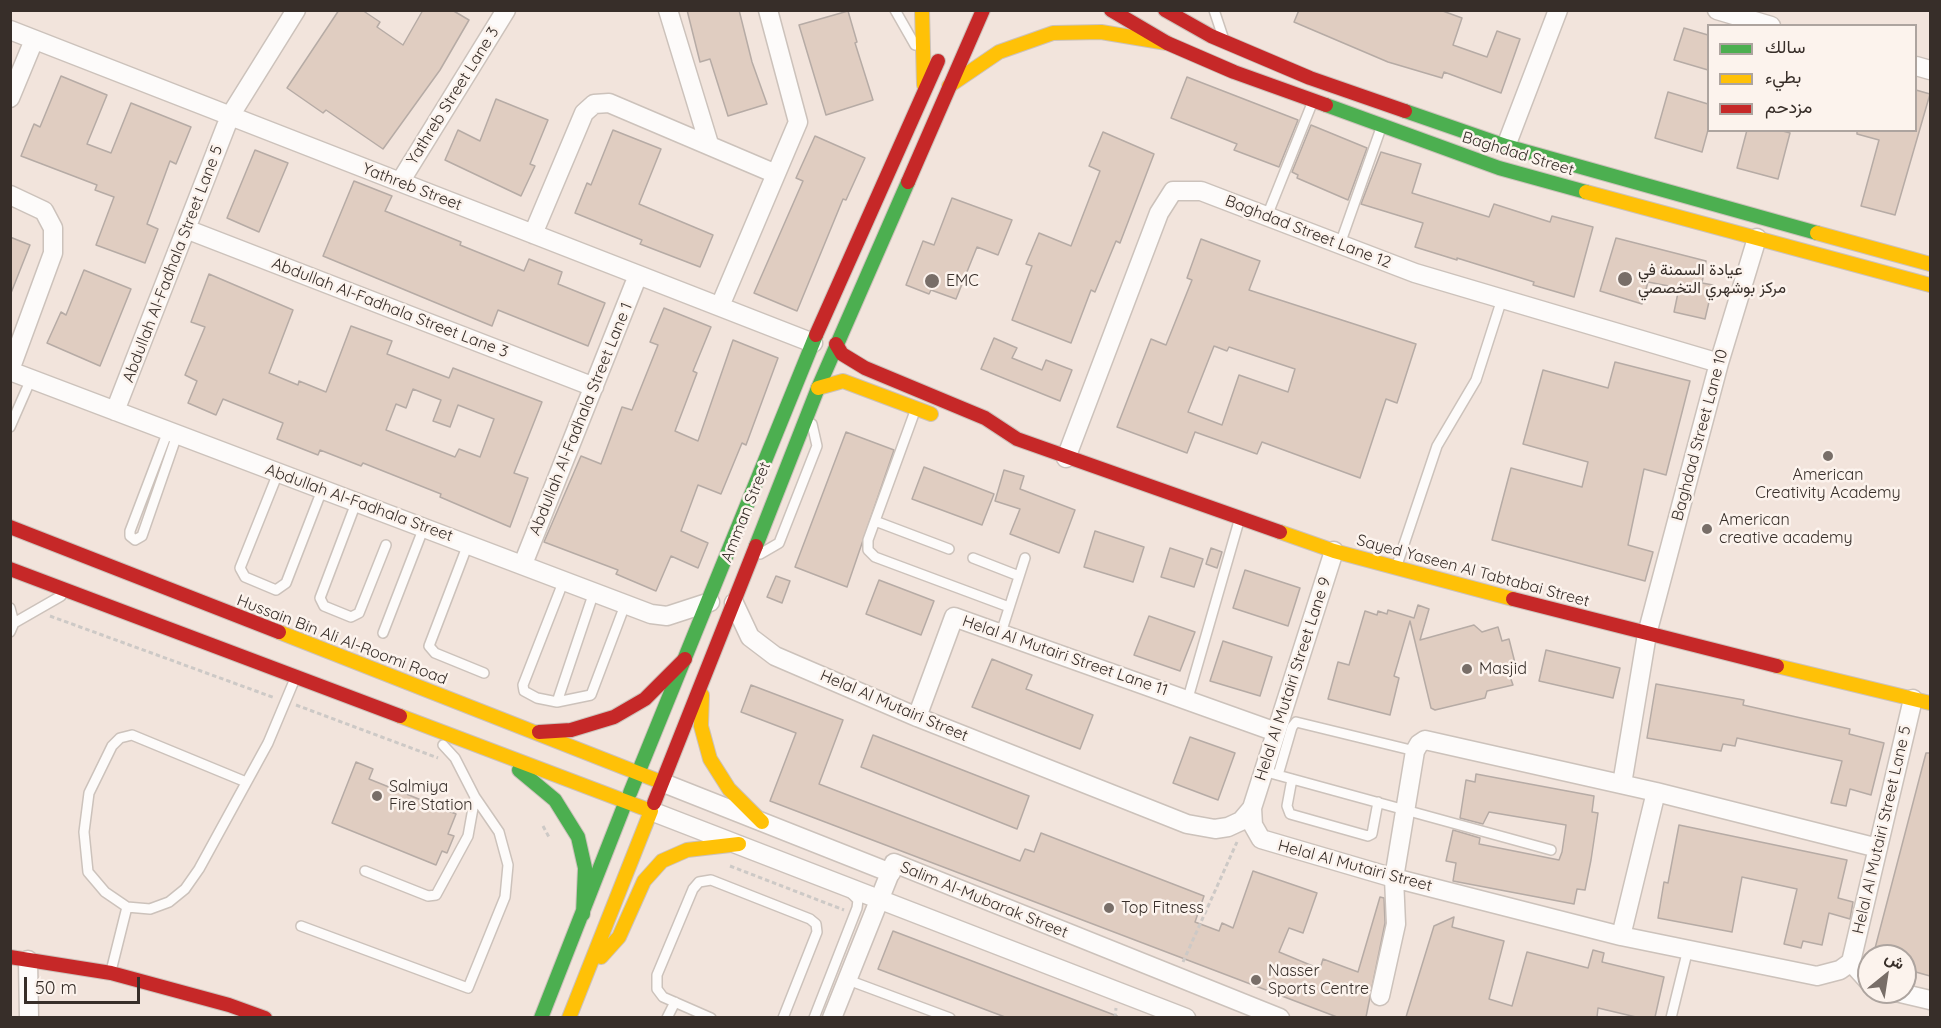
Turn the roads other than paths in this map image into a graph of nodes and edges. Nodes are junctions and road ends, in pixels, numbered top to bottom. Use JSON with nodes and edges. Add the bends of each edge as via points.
{"nodes":[{"id":1,"x":296,"y":10,"type":"edge"},
{"id":2,"x":506,"y":10,"type":"edge"},
{"id":3,"x":668,"y":10,"type":"edge"},
{"id":4,"x":768,"y":10,"type":"edge"},
{"id":5,"x":895,"y":10,"type":"edge"},
{"id":6,"x":922,"y":10,"type":"edge"},
{"id":7,"x":983,"y":10,"type":"edge"},
{"id":8,"x":1111,"y":10,"type":"edge"},
{"id":9,"x":1165,"y":10,"type":"edge"},
{"id":10,"x":1189,"y":10,"type":"edge"},
{"id":11,"x":1214,"y":10,"type":"edge"},
{"id":12,"x":1558,"y":10,"type":"edge"},
{"id":13,"x":1717,"y":10,"type":"edge"},
{"id":14,"x":1764,"y":24,"type":"edge"},
{"id":15,"x":10,"y":30,"type":"edge"},
{"id":16,"x":1218,"y":39,"type":"junction"},
{"id":17,"x":34,"y":40,"type":"junction"},
{"id":18,"x":1167,"y":43,"type":"junction"},
{"id":19,"x":943,"y":50,"type":"dead end"},
{"id":20,"x":924,"y":59,"type":"junction"},
{"id":21,"x":947,"y":88,"type":"junction"},
{"id":22,"x":924,"y":90,"type":"junction"},
{"id":23,"x":10,"y":98,"type":"edge"},
{"id":24,"x":1313,"y":101,"type":"junction"},
{"id":25,"x":230,"y":116,"type":"junction"},
{"id":26,"x":1382,"y":126,"type":"junction"},
{"id":27,"x":709,"y":144,"type":"junction"},
{"id":28,"x":1506,"y":146,"type":"junction"},
{"id":29,"x":776,"y":174,"type":"junction"},
{"id":30,"x":400,"y":182,"type":"junction"},
{"id":31,"x":10,"y":195,"type":"edge"},
{"id":32,"x":1267,"y":216,"type":"junction"},
{"id":33,"x":186,"y":229,"type":"junction"},
{"id":34,"x":533,"y":234,"type":"junction"},
{"id":35,"x":1757,"y":238,"type":"junction"},
{"id":36,"x":1340,"y":244,"type":"junction"},
{"id":37,"x":1930,"y":264,"type":"edge"},
{"id":38,"x":638,"y":275,"type":"junction"},
{"id":39,"x":1930,"y":285,"type":"edge"},
{"id":40,"x":1502,"y":298,"type":"junction"},
{"id":41,"x":720,"y":306,"type":"junction"},
{"id":42,"x":813,"y":343,"type":"junction"},
{"id":43,"x":836,"y":344,"type":"junction"},
{"id":44,"x":1719,"y":363,"type":"junction"},
{"id":45,"x":10,"y":370,"type":"edge"},
{"id":46,"x":31,"y":379,"type":"junction"},
{"id":47,"x":594,"y":387,"type":"junction"},
{"id":48,"x":818,"y":388,"type":"junction"},
{"id":49,"x":916,"y":409,"type":"junction"},
{"id":50,"x":809,"y":410,"type":"junction"},
{"id":51,"x":115,"y":411,"type":"junction"},
{"id":52,"x":949,"y":421,"type":"dead end"},
{"id":53,"x":10,"y":427,"type":"edge"},
{"id":54,"x":173,"y":433,"type":"junction"},
{"id":55,"x":981,"y":434,"type":"dead end"},
{"id":56,"x":1017,"y":438,"type":"junction"},
{"id":57,"x":1066,"y":458,"type":"junction"},
{"id":58,"x":278,"y":473,"type":"junction"},
{"id":59,"x":322,"y":490,"type":"junction"},
{"id":60,"x":356,"y":503,"type":"junction"},
{"id":61,"x":1240,"y":519,"type":"junction"},
{"id":62,"x":875,"y":521,"type":"junction"},
{"id":63,"x":423,"y":527,"type":"junction"},
{"id":64,"x":10,"y":528,"type":"edge"},
{"id":65,"x":468,"y":544,"type":"junction"},
{"id":66,"x":386,"y":545,"type":"dead end"},
{"id":67,"x":950,"y":549,"type":"dead end"},
{"id":68,"x":1334,"y":552,"type":"junction"},
{"id":69,"x":753,"y":558,"type":"junction"},
{"id":70,"x":973,"y":558,"type":"dead end"},
{"id":71,"x":1025,"y":558,"type":"dead end"},
{"id":72,"x":523,"y":564,"type":"junction"},
{"id":73,"x":10,"y":568,"type":"edge"},
{"id":74,"x":1396,"y":568,"type":"junction"},
{"id":75,"x":1019,"y":576,"type":"junction"},
{"id":76,"x":111,"y":580,"type":"dead end"},
{"id":77,"x":564,"y":580,"type":"junction"},
{"id":78,"x":152,"y":583,"type":"junction"},
{"id":79,"x":68,"y":591,"type":"junction"},
{"id":80,"x":594,"y":592,"type":"junction"},
{"id":81,"x":710,"y":602,"type":"junction"},
{"id":82,"x":734,"y":603,"type":"junction"},
{"id":83,"x":625,"y":605,"type":"junction"},
{"id":84,"x":1009,"y":607,"type":"junction"},
{"id":85,"x":10,"y":608,"type":"edge"},
{"id":86,"x":12,"y":628,"type":"edge"},
{"id":87,"x":383,"y":633,"type":"dead end"},
{"id":88,"x":1001,"y":633,"type":"junction"},
{"id":89,"x":1647,"y":634,"type":"junction"},
{"id":90,"x":685,"y":659,"type":"junction"},
{"id":91,"x":484,"y":673,"type":"dead end"},
{"id":92,"x":296,"y":676,"type":"junction"},
{"id":93,"x":704,"y":677,"type":"junction"},
{"id":94,"x":378,"y":688,"type":"junction"},
{"id":95,"x":1188,"y":698,"type":"junction"},
{"id":96,"x":1922,"y":701,"type":"edge"},
{"id":97,"x":557,"y":702,"type":"junction"},
{"id":98,"x":917,"y":717,"type":"junction"},
{"id":99,"x":425,"y":725,"type":"junction"},
{"id":100,"x":530,"y":731,"type":"junction"},
{"id":101,"x":1276,"y":732,"type":"junction"},
{"id":102,"x":1415,"y":751,"type":"junction"},
{"id":103,"x":497,"y":752,"type":"junction"},
{"id":104,"x":637,"y":773,"type":"junction"},
{"id":105,"x":1271,"y":773,"type":"junction"},
{"id":106,"x":1292,"y":779,"type":"junction"},
{"id":107,"x":246,"y":782,"type":"junction"},
{"id":108,"x":661,"y":782,"type":"junction"},
{"id":109,"x":1622,"y":784,"type":"junction"},
{"id":110,"x":1656,"y":792,"type":"junction"},
{"id":111,"x":475,"y":797,"type":"junction"},
{"id":112,"x":626,"y":801,"type":"junction"},
{"id":113,"x":1378,"y":802,"type":"junction"},
{"id":114,"x":1252,"y":807,"type":"junction"},
{"id":115,"x":1404,"y":810,"type":"junction"},
{"id":116,"x":651,"y":811,"type":"junction"},
{"id":117,"x":770,"y":825,"type":"junction"},
{"id":118,"x":739,"y":844,"type":"junction"},
{"id":119,"x":1878,"y":848,"type":"junction"},
{"id":120,"x":1551,"y":850,"type":"dead end"},
{"id":121,"x":772,"y":856,"type":"junction"},
{"id":122,"x":365,"y":871,"type":"dead end"},
{"id":123,"x":891,"y":873,"type":"junction"},
{"id":124,"x":1394,"y":878,"type":"junction"},
{"id":125,"x":839,"y":882,"type":"junction"},
{"id":126,"x":880,"y":897,"type":"junction"},
{"id":127,"x":127,"y":907,"type":"junction"},
{"id":128,"x":583,"y":914,"type":"junction"},
{"id":129,"x":301,"y":926,"type":"dead end"},
{"id":130,"x":1621,"y":936,"type":"junction"},
{"id":131,"x":1688,"y":949,"type":"junction"},
{"id":132,"x":19,"y":958,"type":"edge"},
{"id":133,"x":1851,"y":962,"type":"junction"},
{"id":134,"x":591,"y":963,"type":"junction"},
{"id":135,"x":1857,"y":969,"type":"edge"},
{"id":136,"x":111,"y":973,"type":"junction"},
{"id":137,"x":848,"y":980,"type":"junction"},
{"id":138,"x":1380,"y":996,"type":"dead end"},
{"id":139,"x":675,"y":1002,"type":"junction"},
{"id":140,"x":29,"y":1017,"type":"edge"},
{"id":141,"x":265,"y":1017,"type":"edge"},
{"id":142,"x":541,"y":1017,"type":"edge"},
{"id":143,"x":569,"y":1017,"type":"edge"},
{"id":144,"x":667,"y":1017,"type":"edge"},
{"id":145,"x":711,"y":1017,"type":"edge"},
{"id":146,"x":783,"y":1017,"type":"edge"},
{"id":147,"x":814,"y":1017,"type":"edge"},
{"id":148,"x":832,"y":1017,"type":"edge"},
{"id":149,"x":950,"y":1017,"type":"edge"},
{"id":150,"x":1186,"y":1017,"type":"edge"},
{"id":151,"x":1280,"y":1017,"type":"edge"},
{"id":152,"x":1671,"y":1017,"type":"edge"}],
"edges":[{"from":1,"to":25,"type":"street","name":"Abdullah Al-Fadhala Street Lane 5"},
{"from":2,"to":30,"type":"street","name":"Yathreb Street Lane 3"},
{"from":3,"to":27,"type":"street"},
{"from":4,"to":29,"type":"street","via":[[798,122]]},
{"from":5,"to":20,"type":"lane"},
{"from":6,"to":20,"type":"main road"},
{"from":7,"to":21,"type":"main road","name":"Amman Street"},
{"from":8,"to":18,"type":"main road","name":"Baghdad Street"},
{"from":9,"to":16,"type":"main road","name":"Baghdad Street"},
{"from":10,"to":16,"type":"street"},
{"from":11,"to":16,"type":"lane"},
{"from":12,"to":28,"type":"street"},
{"from":13,"to":14,"type":"street"},
{"from":15,"to":17,"type":"street","name":"Yathreb Street"},
{"from":16,"to":28,"type":"main road","name":"Baghdad Street","via":[[1310,78]]},
{"from":17,"to":23,"type":"street"},
{"from":17,"to":25,"type":"street","name":"Yathreb Street"},
{"from":18,"to":21,"type":"main road","via":[[1101,32],[1053,33],[999,52]]},
{"from":18,"to":24,"type":"main road","name":"Baghdad Street"},
{"from":19,"to":22,"type":"main road","name":"Amman Street"},
{"from":20,"to":22,"type":"main road"},
{"from":21,"to":43,"type":"main road","name":"Amman Street"},
{"from":22,"to":42,"type":"main road","name":"Amman Street"},
{"from":24,"to":26,"type":"main road","name":"Baghdad Street"},
{"from":24,"to":32,"type":"lane"},
{"from":25,"to":30,"type":"street","name":"Yathreb Street"},
{"from":25,"to":33,"type":"street","name":"Abdullah Al-Fadhala Street Lane 5"},
{"from":26,"to":35,"type":"main road","name":"Baghdad Street","via":[[1498,168]]},
{"from":26,"to":36,"type":"lane"},
{"from":27,"to":29,"type":"street"},
{"from":27,"to":34,"type":"street","via":[[609,103],[594,104],[584,113]]},
{"from":28,"to":37,"type":"main road","name":"Baghdad Street"},
{"from":29,"to":41,"type":"street"},
{"from":30,"to":34,"type":"street","name":"Yathreb Street"},
{"from":31,"to":45,"type":"street","via":[[44,211],[53,228],[53,253]]},
{"from":32,"to":36,"type":"street","name":"Baghdad Street Lane 12"},
{"from":32,"to":57,"type":"street","name":"Baghdad Street Lane 12","via":[[1202,191],[1173,191],[1159,213]]},
{"from":33,"to":47,"type":"street","name":"Abdullah Al-Fadhala Street Lane 3"},
{"from":33,"to":51,"type":"street","name":"Abdullah Al-Fadhala Street Lane 5"},
{"from":34,"to":38,"type":"street","name":"Yathreb Street"},
{"from":35,"to":39,"type":"main road","name":"Baghdad Street"},
{"from":35,"to":44,"type":"street","name":"Baghdad Street Lane 10"},
{"from":36,"to":40,"type":"street","name":"Baghdad Street Lane 12","via":[[1415,273]]},
{"from":38,"to":41,"type":"street","name":"Yathreb Street"},
{"from":38,"to":47,"type":"street","name":"Abdullah Al-Fadhala Street Lane 1"},
{"from":40,"to":44,"type":"street","name":"Baghdad Street Lane 12"},
{"from":40,"to":74,"type":"lane","via":[[1476,380],[1437,446]]},
{"from":41,"to":42,"type":"street","name":"Yathreb Street"},
{"from":42,"to":81,"type":"main road","name":"Amman Street"},
{"from":43,"to":48,"type":"main road","name":"Amman Street"},
{"from":43,"to":56,"type":"main road","name":"Sayed Yaseen Al Tabtabai Street","via":[[842,354],[859,365],[985,418]]},
{"from":44,"to":89,"type":"street","name":"Baghdad Street Lane 10"},
{"from":45,"to":46,"type":"street","name":"Abdullah Al-Fadhala Street"},
{"from":46,"to":51,"type":"street","name":"Abdullah Al-Fadhala Street"},
{"from":46,"to":53,"type":"lane"},
{"from":47,"to":72,"type":"street","name":"Abdullah Al-Fadhala Street Lane 1"},
{"from":48,"to":49,"type":"main road","via":[[843,381]]},
{"from":48,"to":50,"type":"main road","name":"Amman Street"},
{"from":49,"to":52,"type":"main road"},
{"from":49,"to":62,"type":"lane"},
{"from":50,"to":69,"type":"main road","name":"Amman Street"},
{"from":50,"to":69,"type":"lane","via":[[818,446],[779,543]]},
{"from":51,"to":54,"type":"street","name":"Abdullah Al-Fadhala Street"},
{"from":54,"to":54,"type":"lane","via":[[129,531],[135,540],[142,536]]},
{"from":54,"to":58,"type":"street","name":"Abdullah Al-Fadhala Street"},
{"from":55,"to":56,"type":"main road","name":"Sayed Yaseen Al Tabtabai Street"},
{"from":56,"to":57,"type":"main road","name":"Sayed Yaseen Al Tabtabai Street"},
{"from":57,"to":61,"type":"main road","name":"Sayed Yaseen Al Tabtabai Street"},
{"from":58,"to":59,"type":"street","name":"Abdullah Al-Fadhala Street"},
{"from":58,"to":59,"type":"lane","via":[[240,568],[245,577],[276,590],[286,583]]},
{"from":59,"to":60,"type":"street","name":"Abdullah Al-Fadhala Street"},
{"from":60,"to":63,"type":"street","name":"Abdullah Al-Fadhala Street"},
{"from":60,"to":66,"type":"lane","via":[[320,598],[324,606],[351,617],[359,613]]},
{"from":61,"to":68,"type":"main road","name":"Sayed Yaseen Al Tabtabai Street"},
{"from":61,"to":95,"type":"lane"},
{"from":62,"to":67,"type":"lane"},
{"from":62,"to":84,"type":"lane","via":[[867,545],[871,554]]},
{"from":63,"to":65,"type":"street","name":"Abdullah Al-Fadhala Street"},
{"from":63,"to":87,"type":"lane"},
{"from":64,"to":78,"type":"main road","name":"Hussain Bin Ali Al-Roomi Road"},
{"from":65,"to":72,"type":"street","name":"Abdullah Al-Fadhala Street"},
{"from":65,"to":91,"type":"lane","via":[[429,646],[435,653]]},
{"from":68,"to":74,"type":"main road","name":"Sayed Yaseen Al Tabtabai Street"},
{"from":68,"to":101,"type":"street","name":"Helal Al Mutairi Street Lane 9"},
{"from":69,"to":82,"type":"main road","name":"Amman Street"},
{"from":70,"to":75,"type":"lane"},
{"from":71,"to":75,"type":"lane"},
{"from":72,"to":77,"type":"street","name":"Abdullah Al-Fadhala Street"},
{"from":73,"to":79,"type":"main road","name":"Hussain Bin Ali Al-Roomi Road"},
{"from":74,"to":89,"type":"main road","name":"Sayed Yaseen Al Tabtabai Street"},
{"from":75,"to":84,"type":"lane"},
{"from":76,"to":78,"type":"main road"},
{"from":77,"to":80,"type":"street","name":"Abdullah Al-Fadhala Street"},
{"from":77,"to":97,"type":"lane","via":[[523,685],[524,691],[537,699]]},
{"from":78,"to":94,"type":"main road","name":"Hussain Bin Ali Al-Roomi Road"},
{"from":79,"to":86,"type":"lane"},
{"from":79,"to":92,"type":"main road","name":"Hussain Bin Ali Al-Roomi Road"},
{"from":80,"to":83,"type":"street","name":"Abdullah Al-Fadhala Street"},
{"from":80,"to":97,"type":"lane"},
{"from":81,"to":83,"type":"street","name":"Abdullah Al-Fadhala Street","via":[[667,615]]},
{"from":81,"to":90,"type":"main road","name":"Amman Street"},
{"from":82,"to":93,"type":"main road","name":"Amman Street"},
{"from":82,"to":98,"type":"street","name":"Helal Al Mutairi Street","via":[[743,627],[758,646]]},
{"from":83,"to":97,"type":"lane","via":[[591,695]]},
{"from":84,"to":88,"type":"lane"},
{"from":85,"to":86,"type":"lane"},
{"from":88,"to":95,"type":"street","name":"Helal Al Mutairi Street Lane 11"},
{"from":88,"to":98,"type":"street","name":"Helal Al Mutairi Street Lane 11","via":[[952,618]]},
{"from":89,"to":96,"type":"main road","name":"Sayed Yaseen Al Tabtabai Street"},
{"from":89,"to":109,"type":"street","name":"Baghdad Street Lane 10"},
{"from":90,"to":100,"type":"main road","via":[[645,699],[614,717],[571,730]]},
{"from":90,"to":104,"type":"main road","name":"Amman Street"},
{"from":92,"to":94,"type":"main road","name":"Hussain Bin Ali Al-Roomi Road"},
{"from":92,"to":107,"type":"lane"},
{"from":93,"to":108,"type":"main road","name":"Amman Street"},
{"from":93,"to":117,"type":"main road","via":[[701,726],[710,759],[729,789]]},
{"from":94,"to":99,"type":"main road","name":"Hussain Bin Ali Al-Roomi Road"},
{"from":94,"to":100,"type":"main road","name":"Hussain Bin Ali Al-Roomi Road"},
{"from":95,"to":101,"type":"street","name":"Helal Al Mutairi Street Lane 11"},
{"from":96,"to":119,"type":"street","name":"Helal Al Mutairi Street Lane 5"},
{"from":98,"to":114,"type":"street","name":"Helal Al Mutairi Street","via":[[1187,824],[1228,827],[1241,821]]},
{"from":99,"to":103,"type":"main road","name":"Hussain Bin Ali Al-Roomi Road"},
{"from":99,"to":111,"type":"lane","via":[[459,766]]},
{"from":100,"to":104,"type":"main road","name":"Hussain Bin Ali Al-Roomi Road"},
{"from":101,"to":105,"type":"street","name":"Helal Al Mutairi Street Lane 9"},
{"from":102,"to":105,"type":"lane","via":[[1296,722]]},
{"from":102,"to":109,"type":"street","via":[[1421,742],[1434,740]]},
{"from":102,"to":115,"type":"street"},
{"from":103,"to":112,"type":"main road","name":"Hussain Bin Ali Al-Roomi Road"},
{"from":103,"to":128,"type":"main road","via":[[550,795],[573,826],[585,868]]},
{"from":104,"to":108,"type":"main road","name":"Hussain Bin Ali Al-Roomi Road"},
{"from":104,"to":112,"type":"main road","name":"Amman Street"},
{"from":105,"to":106,"type":"lane"},
{"from":105,"to":114,"type":"street","name":"Helal Al Mutairi Street Lane 9"},
{"from":106,"to":113,"type":"lane"},
{"from":106,"to":113,"type":"lane","via":[[1288,811],[1294,816],[1371,835]]},
{"from":107,"to":127,"type":"lane","via":[[185,889],[169,902],[150,909]]},
{"from":107,"to":127,"type":"lane","via":[[132,735],[120,738],[112,746],[89,793],[84,832],[88,872],[105,892]]},
{"from":108,"to":116,"type":"main road","name":"Amman Street"},
{"from":108,"to":117,"type":"street","name":"Salim Al-Mubarak Street"},
{"from":109,"to":110,"type":"street"},
{"from":110,"to":119,"type":"street"},
{"from":110,"to":130,"type":"street"},
{"from":111,"to":122,"type":"lane","via":[[468,836],[436,895],[428,896]]},
{"from":111,"to":129,"type":"lane","via":[[499,832],[508,865],[505,897],[468,988]]},
{"from":112,"to":116,"type":"main road","name":"Hussain Bin Ali Al-Roomi Road"},
{"from":112,"to":128,"type":"main road","name":"Amman Street"},
{"from":113,"to":115,"type":"lane"},
{"from":114,"to":124,"type":"street","name":"Helal Al Mutairi Street","via":[[1256,834],[1267,842]]},
{"from":115,"to":120,"type":"lane"},
{"from":115,"to":124,"type":"street"},
{"from":116,"to":118,"type":"street"},
{"from":116,"to":134,"type":"main road","name":"Amman Street"},
{"from":117,"to":121,"type":"street","via":[[762,839]]},
{"from":117,"to":123,"type":"street","name":"Salim Al-Mubarak Street"},
{"from":118,"to":121,"type":"street"},
{"from":118,"to":134,"type":"main road","via":[[687,850],[662,861],[644,881],[614,945]]},
{"from":119,"to":133,"type":"street","name":"Helal Al Mutairi Street Lane 5"},
{"from":121,"to":125,"type":"street"},
{"from":123,"to":126,"type":"street"},
{"from":123,"to":151,"type":"street","name":"Salim Al-Mubarak Street","via":[[894,863]]},
{"from":124,"to":130,"type":"street","name":"Helal Al Mutairi Street"},
{"from":124,"to":138,"type":"street","via":[[1396,924]]},
{"from":125,"to":126,"type":"street"},
{"from":125,"to":147,"type":"lane","via":[[858,900],[857,908]]},
{"from":126,"to":137,"type":"street"},
{"from":126,"to":150,"type":"street"},
{"from":127,"to":136,"type":"lane"},
{"from":128,"to":142,"type":"main road","name":"Amman Street"},
{"from":130,"to":131,"type":"street","name":"Helal Al Mutairi Street"},
{"from":131,"to":133,"type":"street","name":"Helal Al Mutairi Street","via":[[1817,976],[1840,970]]},
{"from":131,"to":152,"type":"lane"},
{"from":132,"to":136,"type":"main road"},
{"from":132,"to":140,"type":"street"},
{"from":133,"to":135,"type":"street"},
{"from":134,"to":143,"type":"main road","name":"Amman Street"},
{"from":136,"to":141,"type":"main road"},
{"from":137,"to":148,"type":"street"},
{"from":137,"to":149,"type":"lane"},
{"from":139,"to":144,"type":"lane"},
{"from":139,"to":145,"type":"lane"},
{"from":139,"to":146,"type":"lane","via":[[657,989],[657,975],[693,889],[699,882],[711,880],[816,924],[817,932]]}]}
